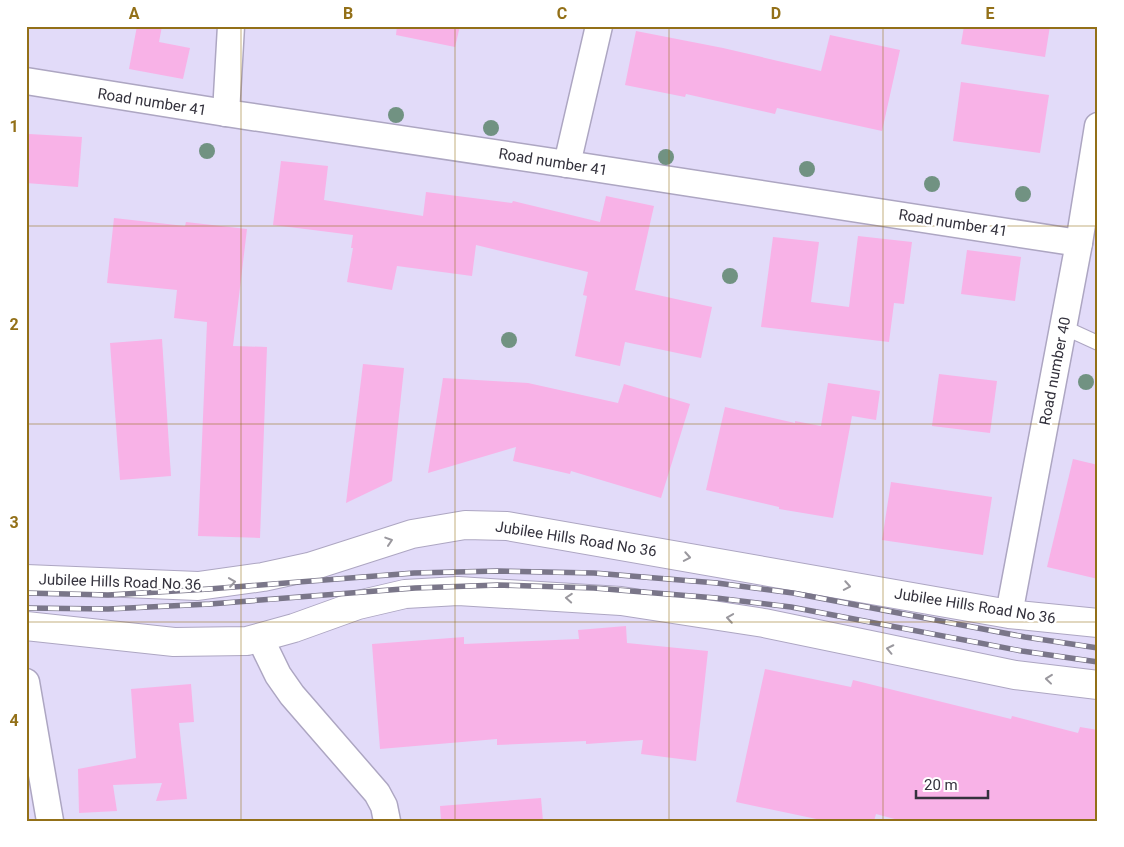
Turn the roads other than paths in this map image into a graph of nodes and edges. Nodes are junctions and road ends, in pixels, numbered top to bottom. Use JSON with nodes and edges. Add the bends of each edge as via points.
{"nodes":[{"id":1,"x":231,"y":26,"type":"edge"},
{"id":2,"x":599,"y":26,"type":"edge"},
{"id":3,"x":26,"y":81,"type":"edge"},
{"id":4,"x":226,"y":113,"type":"junction"},
{"id":5,"x":1098,"y":126,"type":"edge"},
{"id":6,"x":568,"y":164,"type":"junction"},
{"id":7,"x":1095,"y":166,"type":"edge"},
{"id":8,"x":1079,"y":243,"type":"junction"},
{"id":9,"x":1064,"y":327,"type":"junction"},
{"id":10,"x":1098,"y":343,"type":"edge"},
{"id":11,"x":26,"y":579,"type":"edge"},
{"id":12,"x":1009,"y":614,"type":"junction"},
{"id":13,"x":1098,"y":623,"type":"edge"},
{"id":14,"x":26,"y":626,"type":"edge"},
{"id":15,"x":260,"y":638,"type":"junction"},
{"id":16,"x":26,"y":682,"type":"edge"},
{"id":17,"x":1098,"y":685,"type":"edge"},
{"id":18,"x":50,"y":821,"type":"edge"},
{"id":19,"x":387,"y":821,"type":"edge"}],
"edges":[{"from":1,"to":4,"type":"street"},
{"from":2,"to":6,"type":"street"},
{"from":3,"to":4,"type":"street","name":"Road number 41"},
{"from":4,"to":6,"type":"street","name":"Road number 41"},
{"from":5,"to":7,"type":"street","name":"Road number 40"},
{"from":6,"to":8,"type":"street","name":"Road number 41"},
{"from":7,"to":8,"type":"street","name":"Road number 40"},
{"from":8,"to":9,"type":"street","name":"Road number 40"},
{"from":9,"to":10,"type":"lane"},
{"from":9,"to":12,"type":"street","name":"Road number 40"},
{"from":11,"to":12,"type":"main road","name":"Jubilee Hills Road No 36","one_way":true,"via":[[198,586],[263,578],[412,534],[465,525],[507,526]]},
{"from":12,"to":13,"type":"main road","name":"Jubilee Hills Road No 36"},
{"from":14,"to":15,"type":"main road","via":[[174,642]]},
{"from":17,"to":15,"type":"main road","one_way":true,"via":[[1015,676],[764,623],[631,603],[458,591],[405,594]]},
{"from":15,"to":19,"type":"street","via":[[292,695],[377,793]]},
{"from":16,"to":18,"type":"street"}]}
